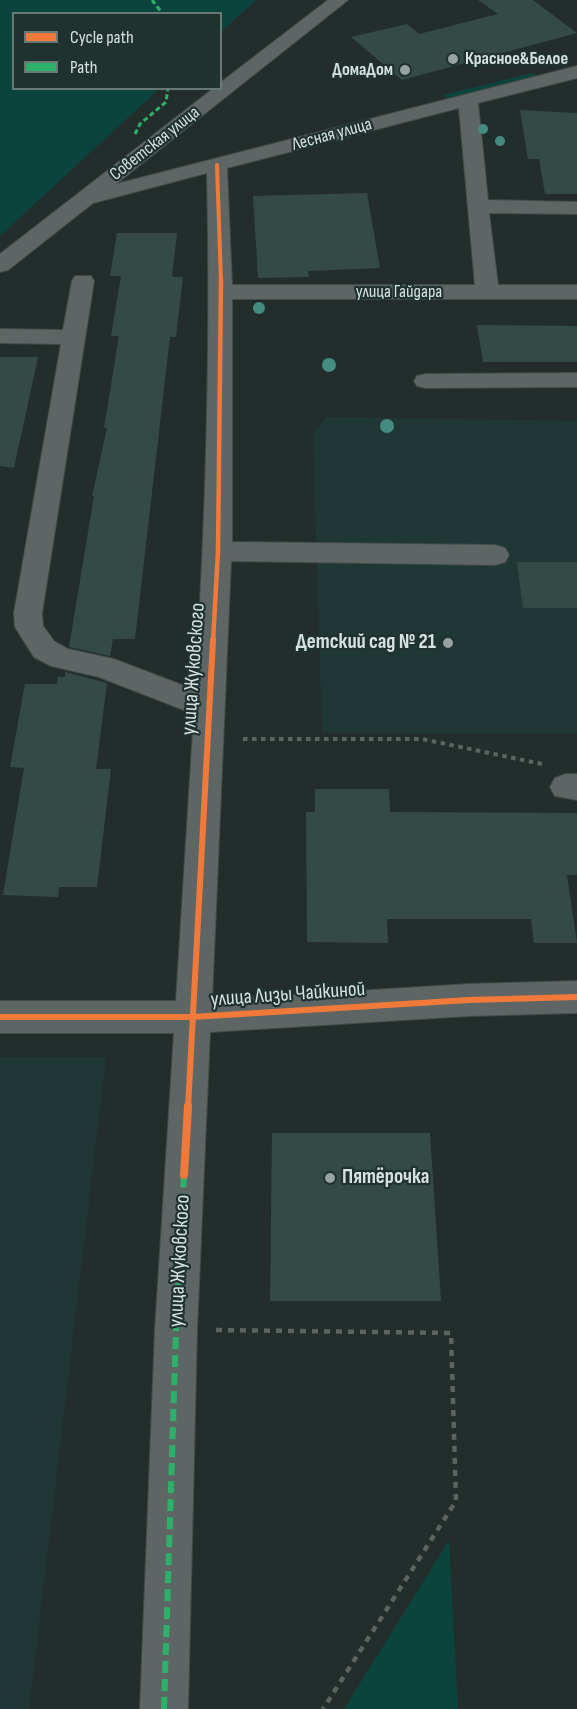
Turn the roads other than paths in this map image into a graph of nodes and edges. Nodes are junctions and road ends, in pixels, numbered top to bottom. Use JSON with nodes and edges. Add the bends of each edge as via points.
{"nodes":[{"id":1,"x":339,"y":0,"type":"edge"},
{"id":2,"x":577,"y":72,"type":"edge"},
{"id":3,"x":468,"y":100,"type":"junction"},
{"id":4,"x":217,"y":165,"type":"junction"},
{"id":5,"x":87,"y":198,"type":"junction"},
{"id":6,"x":478,"y":206,"type":"junction"},
{"id":7,"x":577,"y":208,"type":"edge"},
{"id":8,"x":0,"y":265,"type":"edge"},
{"id":9,"x":83,"y":281,"type":"dead end"},
{"id":10,"x":221,"y":292,"type":"junction"},
{"id":11,"x":487,"y":292,"type":"junction"},
{"id":12,"x":577,"y":292,"type":"edge"},
{"id":13,"x":0,"y":336,"type":"edge"},
{"id":14,"x":72,"y":337,"type":"junction"},
{"id":15,"x":577,"y":380,"type":"edge"},
{"id":16,"x":426,"y":381,"type":"dead end"},
{"id":17,"x":218,"y":551,"type":"junction"},
{"id":18,"x":495,"y":555,"type":"dead end"},
{"id":19,"x":208,"y":707,"type":"junction"},
{"id":20,"x":577,"y":997,"type":"edge"},
{"id":21,"x":0,"y":1017,"type":"edge"},
{"id":22,"x":192,"y":1017,"type":"junction"},
{"id":23,"x":164,"y":1709,"type":"edge"}],
"edges":[{"from":1,"to":5,"type":"street","name":"Советская улица"},
{"from":2,"to":3,"type":"street","name":"Лесная улица"},
{"from":3,"to":4,"type":"street","name":"Лесная улица"},
{"from":3,"to":6,"type":"street"},
{"from":4,"to":5,"type":"street","name":"Лесная улица"},
{"from":4,"to":10,"type":"street","name":"улица Жуковского"},
{"from":5,"to":8,"type":"street","name":"Советская улица"},
{"from":6,"to":7,"type":"street"},
{"from":6,"to":11,"type":"street"},
{"from":9,"to":14,"type":"street"},
{"from":10,"to":11,"type":"street","name":"улица Гайдара"},
{"from":10,"to":17,"type":"street","name":"улица Жуковского"},
{"from":11,"to":12,"type":"street","name":"улица Гайдара"},
{"from":13,"to":14,"type":"street"},
{"from":14,"to":19,"type":"street","via":[[28,613],[29,627],[44,649],[61,658],[104,667]]},
{"from":15,"to":16,"type":"street"},
{"from":17,"to":18,"type":"street"},
{"from":17,"to":19,"type":"street","name":"улица Жуковского"},
{"from":19,"to":22,"type":"street","name":"улица Жуковского"},
{"from":20,"to":22,"type":"street","name":"улица Лизы Чайкиной"},
{"from":21,"to":22,"type":"street","name":"улица Лизы Чайкиной"},
{"from":22,"to":23,"type":"street","name":"улица Жуковского","via":[[176,1330]]}]}
